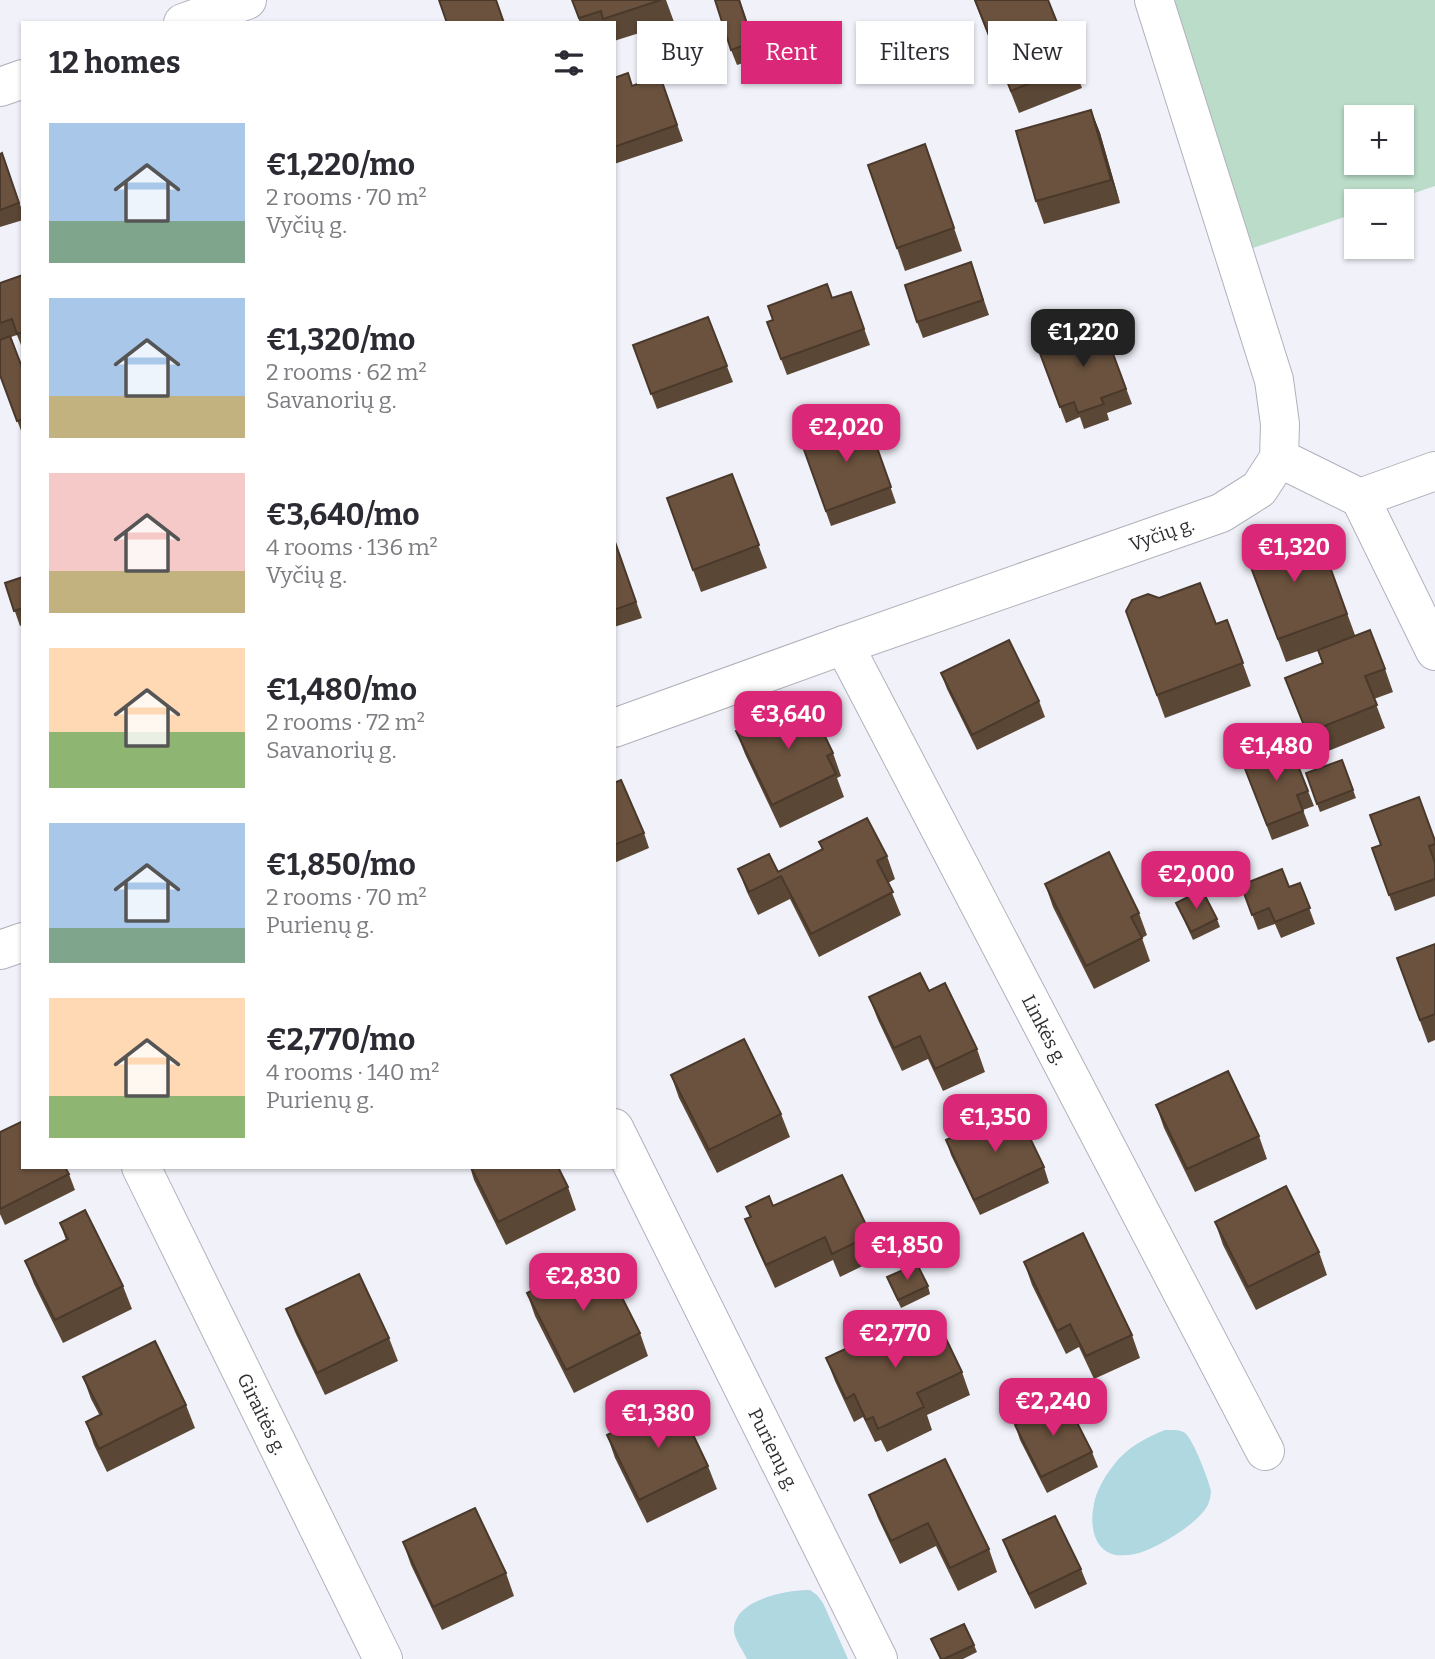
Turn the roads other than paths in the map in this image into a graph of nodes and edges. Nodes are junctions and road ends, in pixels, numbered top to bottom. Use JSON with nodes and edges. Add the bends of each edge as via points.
{"nodes":[{"id":1,"x":247,"y":0,"type":"edge"},
{"id":2,"x":1154,"y":0,"type":"edge"},
{"id":3,"x":189,"y":21,"type":"edge"},
{"id":4,"x":21,"y":80,"type":"edge"},
{"id":5,"x":0,"y":87,"type":"edge"},
{"id":6,"x":1279,"y":458,"type":"junction"},
{"id":7,"x":1435,"y":471,"type":"edge"},
{"id":8,"x":1360,"y":498,"type":"junction"},
{"id":9,"x":844,"y":645,"type":"junction"},
{"id":10,"x":1435,"y":651,"type":"edge"},
{"id":11,"x":616,"y":728,"type":"edge"},
{"id":12,"x":21,"y":943,"type":"edge"},
{"id":13,"x":0,"y":950,"type":"edge"},
{"id":14,"x":616,"y":1132,"type":"edge"},
{"id":15,"x":142,"y":1169,"type":"edge"},
{"id":16,"x":1265,"y":1451,"type":"dead end"},
{"id":17,"x":383,"y":1659,"type":"edge"},
{"id":18,"x":878,"y":1659,"type":"edge"}],
"edges":[{"from":1,"to":3,"type":"street"},
{"from":2,"to":6,"type":"street","via":[[1274,380]]},
{"from":4,"to":5,"type":"street"},
{"from":6,"to":8,"type":"street"},
{"from":6,"to":9,"type":"street","name":"Vyčių g.","via":[[1258,489],[1221,513]]},
{"from":7,"to":8,"type":"street"},
{"from":8,"to":10,"type":"street"},
{"from":9,"to":11,"type":"street","name":"Vyčių g."},
{"from":9,"to":16,"type":"street","name":"Linkės g."},
{"from":12,"to":13,"type":"street"},
{"from":14,"to":18,"type":"street","name":"Purienų g."},
{"from":15,"to":17,"type":"street","name":"Giraitės g."}]}
